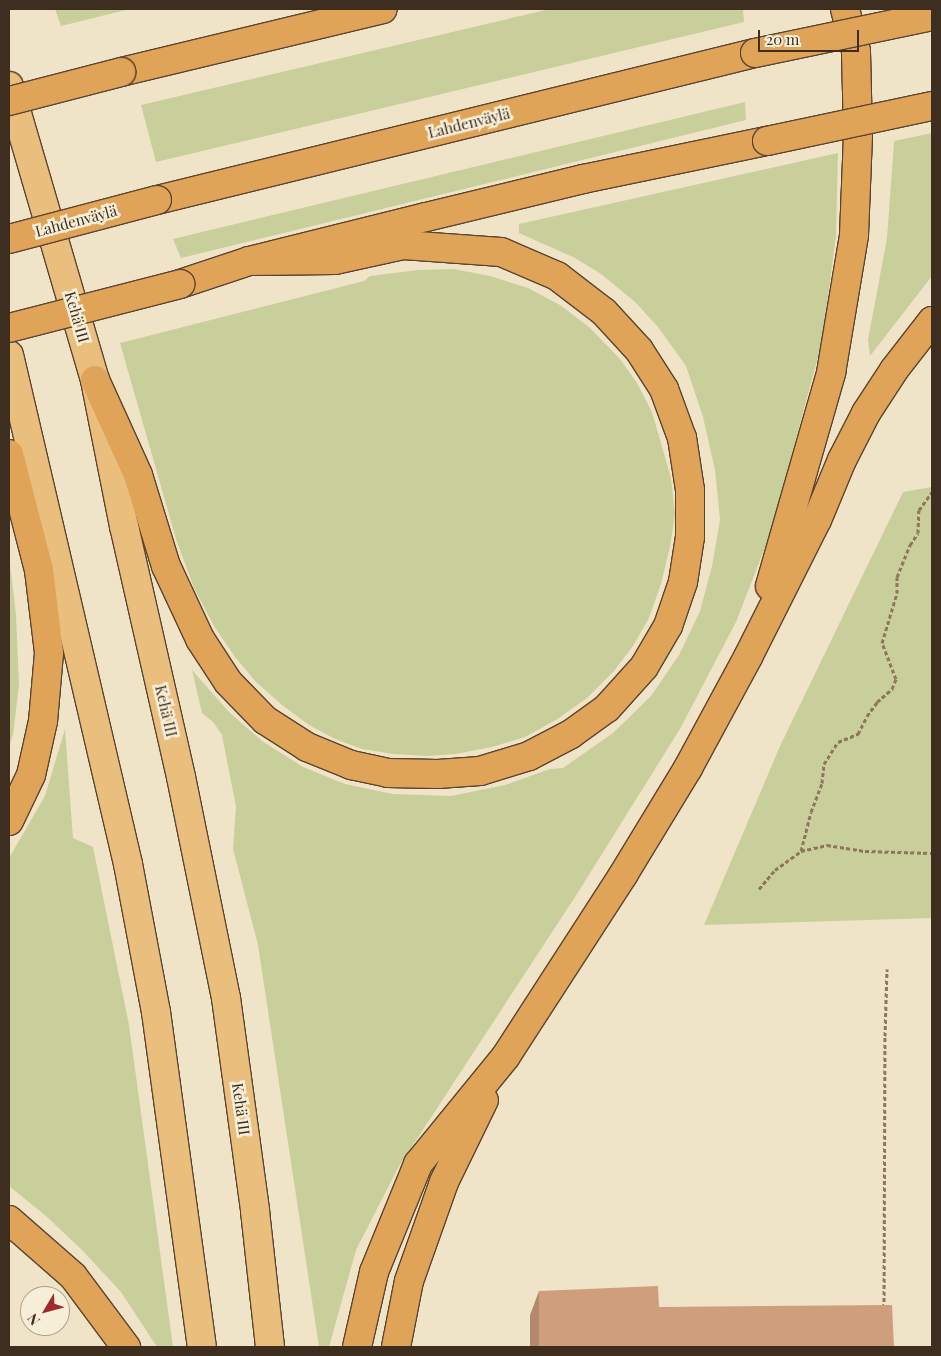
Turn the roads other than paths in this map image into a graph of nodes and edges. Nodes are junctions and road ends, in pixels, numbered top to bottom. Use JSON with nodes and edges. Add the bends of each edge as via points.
{"nodes":[{"id":1,"x":383,"y":9,"type":"edge"},
{"id":2,"x":845,"y":9,"type":"edge"},
{"id":3,"x":932,"y":16,"type":"edge"},
{"id":4,"x":9,"y":86,"type":"edge"},
{"id":5,"x":9,"y":102,"type":"edge"},
{"id":6,"x":932,"y":106,"type":"edge"},
{"id":7,"x":9,"y":239,"type":"edge"},
{"id":8,"x":249,"y":261,"type":"junction"},
{"id":9,"x":932,"y":321,"type":"edge"},
{"id":10,"x":9,"y":328,"type":"edge"},
{"id":11,"x":9,"y":355,"type":"edge"},
{"id":12,"x":95,"y":380,"type":"junction"},
{"id":13,"x":9,"y":454,"type":"edge"},
{"id":14,"x":748,"y":656,"type":"junction"},
{"id":15,"x":9,"y":821,"type":"edge"},
{"id":16,"x":506,"y":1056,"type":"junction"},
{"id":17,"x":9,"y":1220,"type":"edge"},
{"id":18,"x":126,"y":1347,"type":"edge"},
{"id":19,"x":202,"y":1347,"type":"edge"},
{"id":20,"x":270,"y":1347,"type":"edge"},
{"id":21,"x":357,"y":1347,"type":"edge"},
{"id":22,"x":396,"y":1347,"type":"edge"}],
"edges":[{"from":1,"to":5,"type":"highway","bridge":true},
{"from":2,"to":14,"type":"highway","via":[[856,51],[858,134],[854,235],[831,373]]},
{"from":3,"to":7,"type":"highway","name":"Lahdenväylä","bridge":true,"via":[[755,53]]},
{"from":4,"to":12,"type":"highway","name":"Kehä III"},
{"from":6,"to":8,"type":"highway","bridge":true,"via":[[583,179]]},
{"from":8,"to":10,"type":"highway","bridge":true,"via":[[180,284]]},
{"from":8,"to":12,"type":"highway","via":[[335,260],[403,245],[501,252],[557,276],[604,312],[639,350],[664,389],[682,438],[690,490],[690,537],[683,582],[668,626],[644,667],[606,708],[571,734],[529,756],[480,771],[388,773],[351,765],[307,747],[265,720],[228,682],[200,639],[166,566],[138,475]]},
{"from":9,"to":14,"type":"highway","via":[[866,413],[817,520]]},
{"from":11,"to":19,"type":"highway","via":[[128,864],[156,1012]]},
{"from":12,"to":20,"type":"highway","name":"Kehä III","via":[[226,998]]},
{"from":13,"to":15,"type":"highway","via":[[39,570],[49,653],[42,721],[31,775]]},
{"from":14,"to":16,"type":"highway","via":[[688,768],[624,875]]},
{"from":16,"to":21,"type":"highway","via":[[418,1164],[374,1272]]},
{"from":16,"to":22,"type":"highway","via":[[444,1182],[409,1281]]},
{"from":17,"to":18,"type":"highway","via":[[73,1276]]}]}
